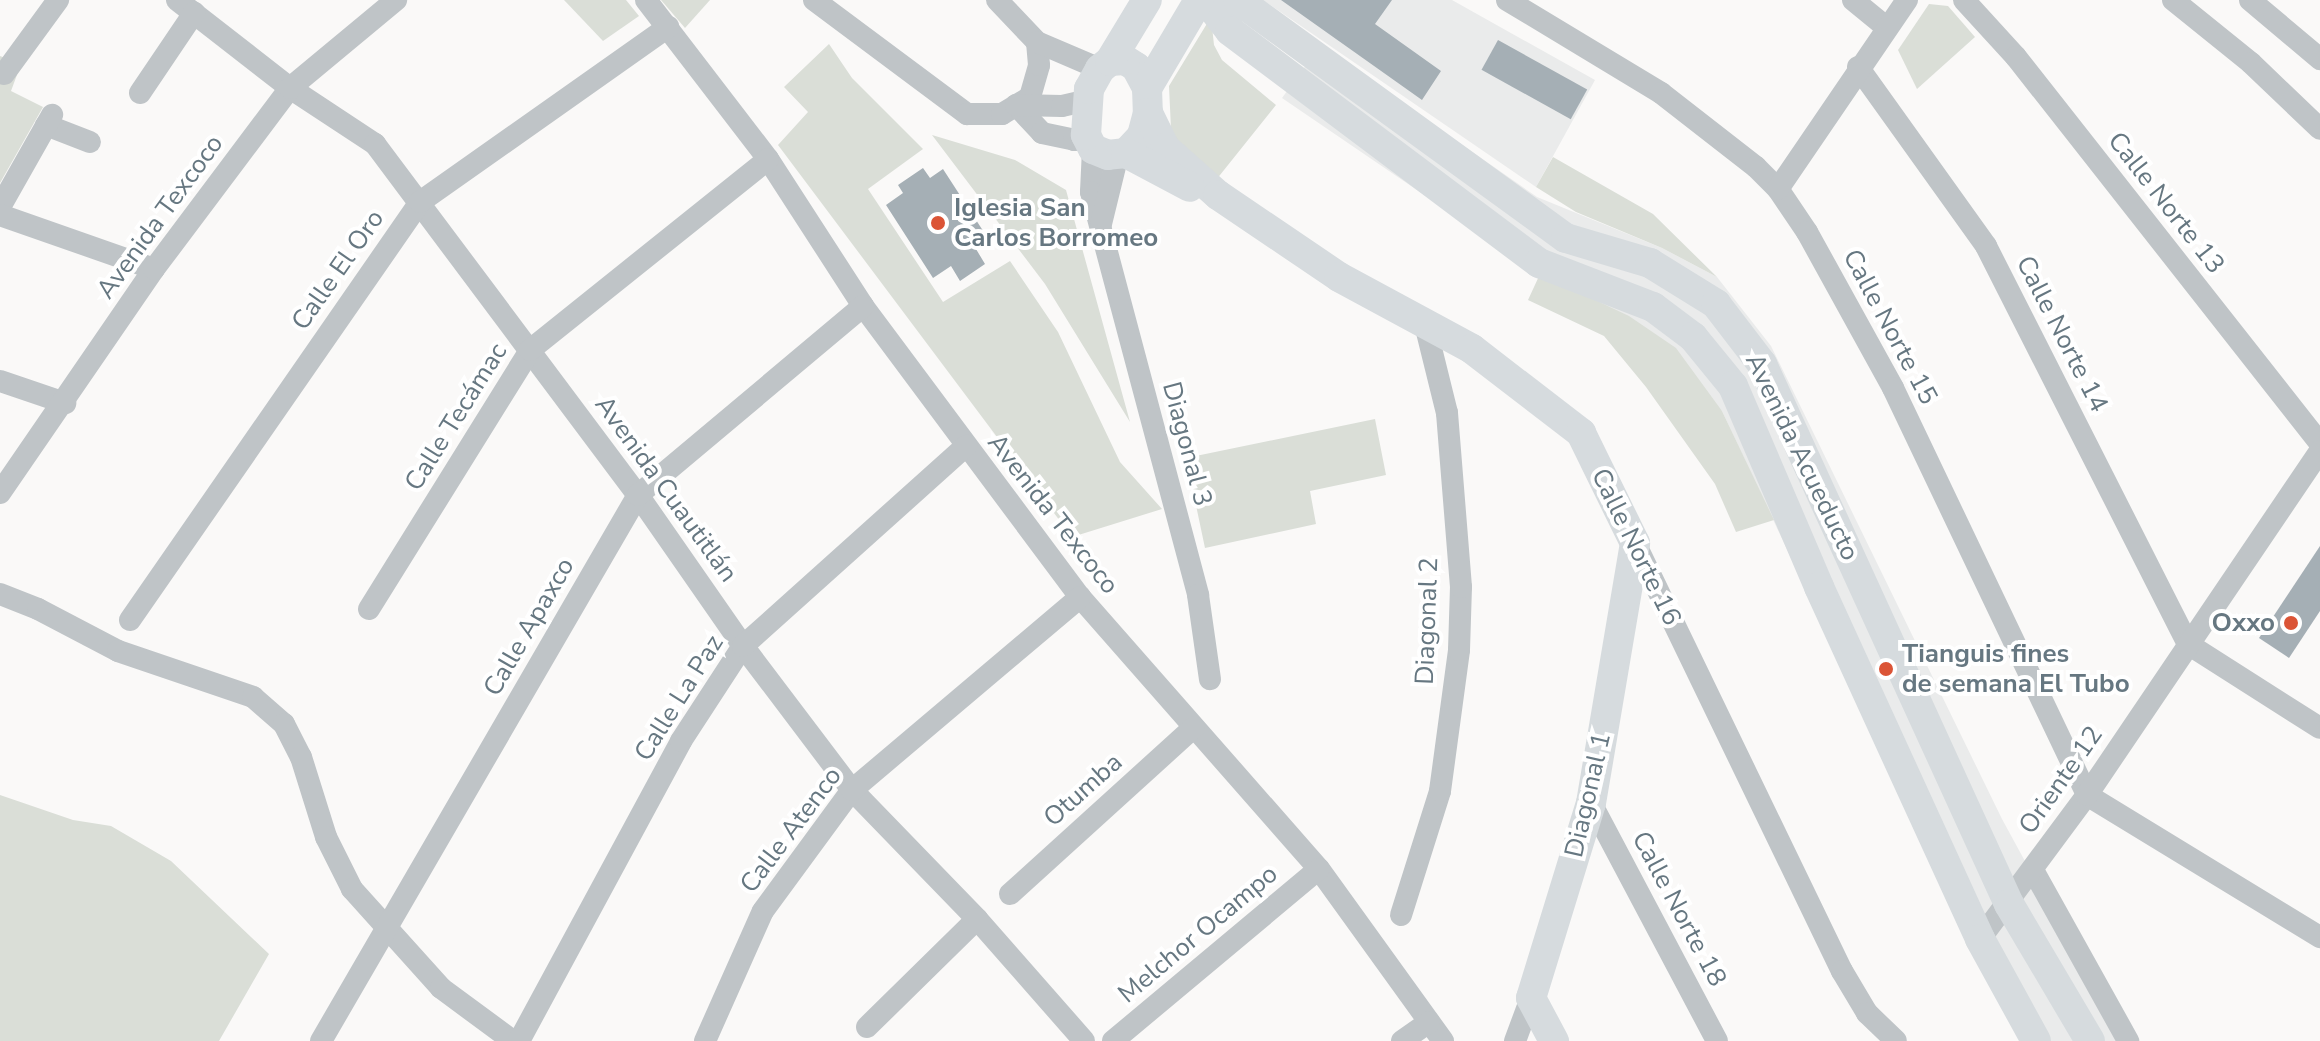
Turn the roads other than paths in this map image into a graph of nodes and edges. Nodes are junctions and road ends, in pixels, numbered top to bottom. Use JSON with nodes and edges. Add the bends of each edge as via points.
{"nodes":[{"id":1,"x":58,"y":0,"type":"edge"},
{"id":2,"x":396,"y":0,"type":"edge"},
{"id":3,"x":646,"y":0,"type":"edge"},
{"id":4,"x":814,"y":0,"type":"edge"},
{"id":5,"x":997,"y":0,"type":"edge"},
{"id":6,"x":1147,"y":0,"type":"edge"},
{"id":7,"x":1199,"y":0,"type":"edge"},
{"id":8,"x":1206,"y":0,"type":"edge"},
{"id":9,"x":1238,"y":0,"type":"edge"},
{"id":10,"x":1507,"y":0,"type":"edge"},
{"id":11,"x":1853,"y":0,"type":"edge"},
{"id":12,"x":1907,"y":0,"type":"edge"},
{"id":13,"x":1964,"y":0,"type":"edge"},
{"id":14,"x":2173,"y":0,"type":"edge"},
{"id":15,"x":2250,"y":0,"type":"edge"},
{"id":16,"x":185,"y":6,"type":"edge"},
{"id":17,"x":668,"y":27,"type":"junction"},
{"id":18,"x":1886,"y":27,"type":"junction"},
{"id":19,"x":1044,"y":52,"type":"junction"},
{"id":20,"x":2320,"y":59,"type":"edge"},
{"id":21,"x":1105,"y":65,"type":"junction"},
{"id":22,"x":1858,"y":67,"type":"junction"},
{"id":23,"x":4,"y":74,"type":"dead end"},
{"id":24,"x":290,"y":88,"type":"junction"},
{"id":25,"x":140,"y":93,"type":"dead end"},
{"id":26,"x":1088,"y":100,"type":"junction"},
{"id":27,"x":1147,"y":100,"type":"junction"},
{"id":28,"x":1016,"y":105,"type":"junction"},
{"id":29,"x":2320,"y":129,"type":"edge"},
{"id":30,"x":90,"y":142,"type":"dead end"},
{"id":31,"x":1106,"y":148,"type":"junction"},
{"id":32,"x":768,"y":159,"type":"junction"},
{"id":33,"x":1778,"y":189,"type":"junction"},
{"id":34,"x":1218,"y":195,"type":"junction"},
{"id":35,"x":420,"y":202,"type":"junction"},
{"id":36,"x":0,"y":207,"type":"edge"},
{"id":37,"x":0,"y":215,"type":"edge"},
{"id":38,"x":154,"y":269,"type":"junction"},
{"id":39,"x":863,"y":306,"type":"junction"},
{"id":40,"x":1425,"y":324,"type":"junction"},
{"id":41,"x":530,"y":350,"type":"junction"},
{"id":42,"x":0,"y":381,"type":"edge"},
{"id":43,"x":65,"y":403,"type":"junction"},
{"id":44,"x":2320,"y":444,"type":"edge"},
{"id":45,"x":966,"y":446,"type":"junction"},
{"id":46,"x":2320,"y":451,"type":"edge"},
{"id":47,"x":0,"y":493,"type":"edge"},
{"id":48,"x":638,"y":495,"type":"junction"},
{"id":49,"x":1635,"y":543,"type":"junction"},
{"id":50,"x":0,"y":594,"type":"edge"},
{"id":51,"x":1080,"y":597,"type":"junction"},
{"id":52,"x":369,"y":609,"type":"dead end"},
{"id":53,"x":130,"y":620,"type":"dead end"},
{"id":54,"x":2188,"y":644,"type":"junction"},
{"id":55,"x":743,"y":646,"type":"junction"},
{"id":56,"x":1210,"y":679,"type":"dead end"},
{"id":57,"x":1194,"y":727,"type":"junction"},
{"id":58,"x":2320,"y":728,"type":"edge"},
{"id":59,"x":852,"y":790,"type":"junction"},
{"id":60,"x":2087,"y":795,"type":"junction"},
{"id":61,"x":1591,"y":803,"type":"junction"},
{"id":62,"x":1319,"y":869,"type":"junction"},
{"id":63,"x":2033,"y":870,"type":"junction"},
{"id":64,"x":1010,"y":894,"type":"dead end"},
{"id":65,"x":2009,"y":904,"type":"junction"},
{"id":66,"x":1401,"y":915,"type":"dead end"},
{"id":67,"x":977,"y":919,"type":"junction"},
{"id":68,"x":384,"y":928,"type":"junction"},
{"id":69,"x":2320,"y":937,"type":"edge"},
{"id":70,"x":1980,"y":939,"type":"junction"},
{"id":71,"x":1531,"y":998,"type":"junction"},
{"id":72,"x":1429,"y":1022,"type":"junction"},
{"id":73,"x":867,"y":1027,"type":"dead end"},
{"id":74,"x":321,"y":1041,"type":"edge"},
{"id":75,"x":516,"y":1041,"type":"edge"},
{"id":76,"x":705,"y":1041,"type":"edge"},
{"id":77,"x":1084,"y":1041,"type":"edge"},
{"id":78,"x":1113,"y":1041,"type":"edge"},
{"id":79,"x":1402,"y":1041,"type":"edge"},
{"id":80,"x":1443,"y":1041,"type":"edge"},
{"id":81,"x":1515,"y":1041,"type":"edge"},
{"id":82,"x":1554,"y":1041,"type":"edge"},
{"id":83,"x":1717,"y":1041,"type":"edge"},
{"id":84,"x":1896,"y":1041,"type":"edge"},
{"id":85,"x":2036,"y":1041,"type":"edge"},
{"id":86,"x":2090,"y":1041,"type":"edge"},
{"id":87,"x":2128,"y":1041,"type":"edge"}],
"edges":[{"from":1,"to":23,"type":"street"},
{"from":2,"to":24,"type":"street","name":"Avenida Texcoco"},
{"from":3,"to":17,"type":"street","name":"Avenida Texcoco"},
{"from":4,"to":28,"type":"street","via":[[967,114],[1002,114]]},
{"from":5,"to":19,"type":"street"},
{"from":6,"to":21,"type":"street"},
{"from":7,"to":27,"type":"street"},
{"from":8,"to":70,"type":"street","name":"Avenida Acueducto","via":[[1230,31],[1539,263],[1653,307],[1693,337],[1733,386]]},
{"from":9,"to":65,"type":"street","name":"Avenida Acueducto","via":[[1566,238],[1650,263],[1716,304],[1762,364]]},
{"from":10,"to":33,"type":"street","name":"Calle Norte 15","via":[[1661,93]]},
{"from":11,"to":18,"type":"street"},
{"from":12,"to":18,"type":"street"},
{"from":13,"to":44,"type":"street","name":"Calle Norte 13","via":[[2016,57]]},
{"from":14,"to":29,"type":"street","via":[[2251,63]]},
{"from":15,"to":20,"type":"street"},
{"from":16,"to":24,"type":"street","name":"Avenida Cuautitlán"},
{"from":16,"to":25,"type":"street"},
{"from":17,"to":32,"type":"street","name":"Avenida Texcoco"},
{"from":17,"to":35,"type":"street","name":"Calle El Oro"},
{"from":18,"to":22,"type":"street"},
{"from":19,"to":21,"type":"street"},
{"from":19,"to":28,"type":"street","via":[[1030,97]]},
{"from":21,"to":26,"type":"street"},
{"from":21,"to":27,"type":"street","name":"Calle Norte 16","via":[[1125,60],[1136,67]]},
{"from":22,"to":33,"type":"street"},
{"from":22,"to":54,"type":"street","name":"Calle Norte 14","via":[[1986,246]]},
{"from":24,"to":35,"type":"street","name":"Avenida Cuautitlán","via":[[375,144]]},
{"from":24,"to":38,"type":"street","name":"Avenida Texcoco"},
{"from":26,"to":28,"type":"street","via":[[1062,106]]},
{"from":26,"to":31,"type":"street"},
{"from":27,"to":31,"type":"street","via":[[1142,136]]},
{"from":27,"to":34,"type":"street","name":"Calle Norte 16","via":[[1165,148]]},
{"from":28,"to":31,"type":"street","via":[[1042,133]]},
{"from":30,"to":36,"type":"street","via":[[49,120]]},
{"from":31,"to":34,"type":"street","name":"Calle Norte 16","via":[[1193,189]]},
{"from":31,"to":56,"type":"street","name":"Diagonal 3","via":[[1101,225],[1198,595]]},
{"from":32,"to":39,"type":"street","name":"Avenida Texcoco"},
{"from":32,"to":41,"type":"street","name":"Calle Tecámac"},
{"from":33,"to":60,"type":"street","name":"Calle Norte 15","via":[[1893,388]]},
{"from":34,"to":40,"type":"street","name":"Calle Norte 16","via":[[1339,277]]},
{"from":35,"to":41,"type":"street","name":"Avenida Cuautitlán"},
{"from":35,"to":53,"type":"street","name":"Calle El Oro"},
{"from":37,"to":38,"type":"street"},
{"from":38,"to":43,"type":"street","name":"Avenida Texcoco"},
{"from":39,"to":45,"type":"street","name":"Avenida Texcoco"},
{"from":39,"to":48,"type":"street","name":"Calle Apaxco"},
{"from":40,"to":49,"type":"street","name":"Calle Norte 16","via":[[1472,349],[1581,433]]},
{"from":40,"to":66,"type":"street","name":"Diagonal 2","via":[[1447,413],[1461,587],[1459,650],[1440,791]]},
{"from":41,"to":48,"type":"street","name":"Avenida Cuautitlán"},
{"from":41,"to":52,"type":"street","name":"Calle Tecámac"},
{"from":42,"to":43,"type":"street"},
{"from":43,"to":47,"type":"street","name":"Avenida Texcoco"},
{"from":45,"to":51,"type":"street","name":"Avenida Texcoco"},
{"from":45,"to":55,"type":"street","name":"Calle La Paz"},
{"from":46,"to":54,"type":"street","name":"Oriente 12"},
{"from":48,"to":55,"type":"street","name":"Avenida Cuautitlán"},
{"from":48,"to":68,"type":"street","name":"Calle Apaxco"},
{"from":49,"to":61,"type":"street","name":"Diagonal 1"},
{"from":49,"to":84,"type":"street","name":"Calle Norte 16","via":[[1842,971],[1867,1013]]},
{"from":50,"to":68,"type":"street","via":[[118,651],[253,697],[274,715],[301,757],[326,837],[352,889]]},
{"from":51,"to":57,"type":"street","name":"Avenida Texcoco"},
{"from":51,"to":59,"type":"street","name":"Calle Atenco"},
{"from":54,"to":58,"type":"street"},
{"from":54,"to":60,"type":"street","name":"Oriente 12"},
{"from":55,"to":59,"type":"street","name":"Avenida Cuautitlán"},
{"from":55,"to":75,"type":"street","name":"Calle La Paz","via":[[681,741]]},
{"from":57,"to":62,"type":"street","name":"Avenida Texcoco"},
{"from":57,"to":64,"type":"street","name":"Otumba"},
{"from":59,"to":67,"type":"street","name":"Avenida Cuautitlán"},
{"from":59,"to":76,"type":"street","name":"Calle Atenco","via":[[763,911]]},
{"from":60,"to":63,"type":"street","name":"Oriente 12"},
{"from":60,"to":69,"type":"street"},
{"from":61,"to":71,"type":"street","name":"Diagonal 1"},
{"from":61,"to":83,"type":"street","name":"Calle Norte 18"},
{"from":62,"to":72,"type":"street","name":"Avenida Texcoco"},
{"from":62,"to":78,"type":"street","name":"Melchor Ocampo"},
{"from":63,"to":65,"type":"street","name":"Oriente 12"},
{"from":63,"to":87,"type":"street"},
{"from":65,"to":70,"type":"street","name":"Oriente 12"},
{"from":65,"to":86,"type":"street","name":"Avenida Acueducto"},
{"from":67,"to":73,"type":"street"},
{"from":67,"to":77,"type":"street","name":"Avenida Cuautitlán"},
{"from":68,"to":74,"type":"street","name":"Calle Apaxco"},
{"from":68,"to":75,"type":"street","via":[[441,988]]},
{"from":70,"to":85,"type":"street","name":"Avenida Acueducto"},
{"from":71,"to":81,"type":"street","name":"Diagonal 1"},
{"from":71,"to":82,"type":"street"},
{"from":72,"to":79,"type":"street"},
{"from":72,"to":80,"type":"street","name":"Avenida Texcoco"}]}
